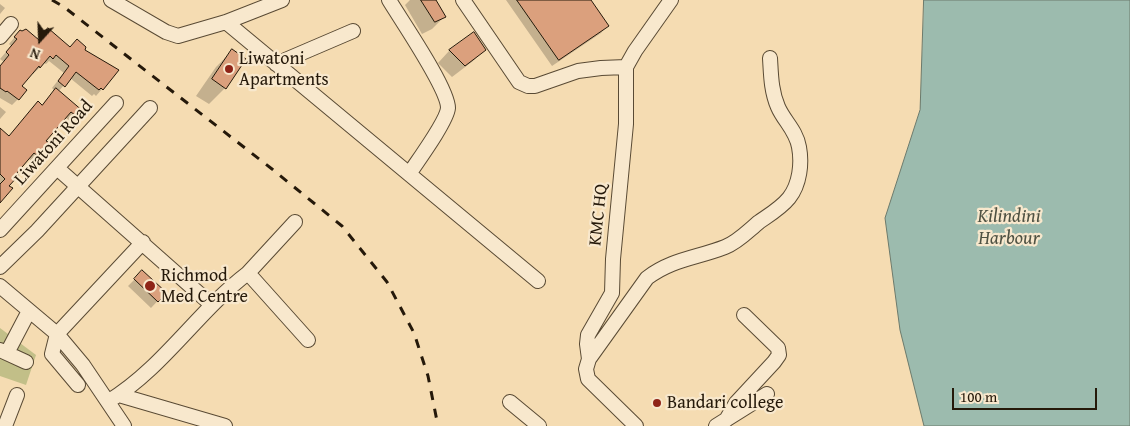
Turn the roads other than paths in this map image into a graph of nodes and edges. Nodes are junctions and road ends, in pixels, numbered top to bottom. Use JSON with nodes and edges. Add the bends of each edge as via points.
{"nodes":[{"id":1,"x":110,"y":0,"type":"edge"},
{"id":2,"x":282,"y":0,"type":"edge"},
{"id":3,"x":389,"y":0,"type":"edge"},
{"id":4,"x":671,"y":0,"type":"edge"},
{"id":5,"x":466,"y":1,"type":"edge"},
{"id":6,"x":226,"y":22,"type":"junction"},
{"id":7,"x":11,"y":24,"type":"dead end"},
{"id":8,"x":353,"y":31,"type":"dead end"},
{"id":9,"x":0,"y":37,"type":"edge"},
{"id":10,"x":770,"y":58,"type":"dead end"},
{"id":11,"x":276,"y":64,"type":"junction"},
{"id":12,"x":626,"y":68,"type":"junction"},
{"id":13,"x":116,"y":103,"type":"dead end"},
{"id":14,"x":150,"y":108,"type":"dead end"},
{"id":15,"x":57,"y":168,"type":"junction"},
{"id":16,"x":409,"y":174,"type":"junction"},
{"id":17,"x":78,"y":186,"type":"junction"},
{"id":18,"x":295,"y":222,"type":"dead end"},
{"id":19,"x":0,"y":230,"type":"edge"},
{"id":20,"x":143,"y":242,"type":"junction"},
{"id":21,"x":0,"y":268,"type":"edge"},
{"id":22,"x":248,"y":273,"type":"junction"},
{"id":23,"x":538,"y":281,"type":"dead end"},
{"id":24,"x":0,"y":286,"type":"edge"},
{"id":25,"x":212,"y":305,"type":"junction"},
{"id":26,"x":29,"y":311,"type":"junction"},
{"id":27,"x":744,"y":314,"type":"dead end"},
{"id":28,"x":57,"y":334,"type":"junction"},
{"id":29,"x":308,"y":340,"type":"dead end"},
{"id":30,"x":3,"y":352,"type":"edge"},
{"id":31,"x":589,"y":359,"type":"junction"},
{"id":32,"x":26,"y":362,"type":"dead end"},
{"id":33,"x":78,"y":385,"type":"dead end"},
{"id":34,"x":767,"y":394,"type":"dead end"},
{"id":35,"x":17,"y":395,"type":"dead end"},
{"id":36,"x":114,"y":398,"type":"junction"},
{"id":37,"x":510,"y":402,"type":"dead end"},
{"id":38,"x":721,"y":423,"type":"edge"},
{"id":39,"x":5,"y":426,"type":"edge"},
{"id":40,"x":124,"y":426,"type":"edge"},
{"id":41,"x":225,"y":426,"type":"edge"},
{"id":42,"x":539,"y":426,"type":"edge"},
{"id":43,"x":636,"y":426,"type":"edge"}],
"edges":[{"from":1,"to":6,"type":"street","via":[[172,35]]},
{"from":2,"to":6,"type":"street"},
{"from":3,"to":16,"type":"street","via":[[444,90],[448,108],[431,143]]},
{"from":4,"to":12,"type":"street"},
{"from":5,"to":12,"type":"street","via":[[519,82],[528,86],[578,71]]},
{"from":6,"to":11,"type":"street"},
{"from":7,"to":9,"type":"street"},
{"from":8,"to":11,"type":"street"},
{"from":10,"to":31,"type":"street","via":[[777,106],[792,127],[799,145],[801,167],[789,198],[739,239],[676,261],[647,278]]},
{"from":11,"to":16,"type":"street"},
{"from":12,"to":31,"type":"street","name":"KMC HQ","via":[[626,124],[612,293],[588,335]]},
{"from":13,"to":15,"type":"street","name":"Liwatoni Road"},
{"from":14,"to":17,"type":"street"},
{"from":15,"to":17,"type":"street"},
{"from":15,"to":19,"type":"street","name":"Liwatoni Road"},
{"from":16,"to":23,"type":"street"},
{"from":17,"to":20,"type":"street"},
{"from":17,"to":21,"type":"street"},
{"from":18,"to":22,"type":"street"},
{"from":20,"to":25,"type":"street"},
{"from":20,"to":28,"type":"street"},
{"from":22,"to":25,"type":"street"},
{"from":22,"to":29,"type":"street"},
{"from":24,"to":26,"type":"street"},
{"from":25,"to":36,"type":"street","via":[[144,374]]},
{"from":26,"to":28,"type":"street"},
{"from":26,"to":30,"type":"street"},
{"from":27,"to":38,"type":"street","via":[[778,348],[779,355]]},
{"from":28,"to":33,"type":"street","via":[[52,354]]},
{"from":28,"to":36,"type":"street"},
{"from":30,"to":32,"type":"street"},
{"from":31,"to":43,"type":"street","name":"KMC HQ","via":[[586,368],[588,379]]},
{"from":34,"to":38,"type":"street"},
{"from":35,"to":39,"type":"street"},
{"from":36,"to":40,"type":"street"},
{"from":36,"to":41,"type":"street"},
{"from":37,"to":42,"type":"street"}]}
